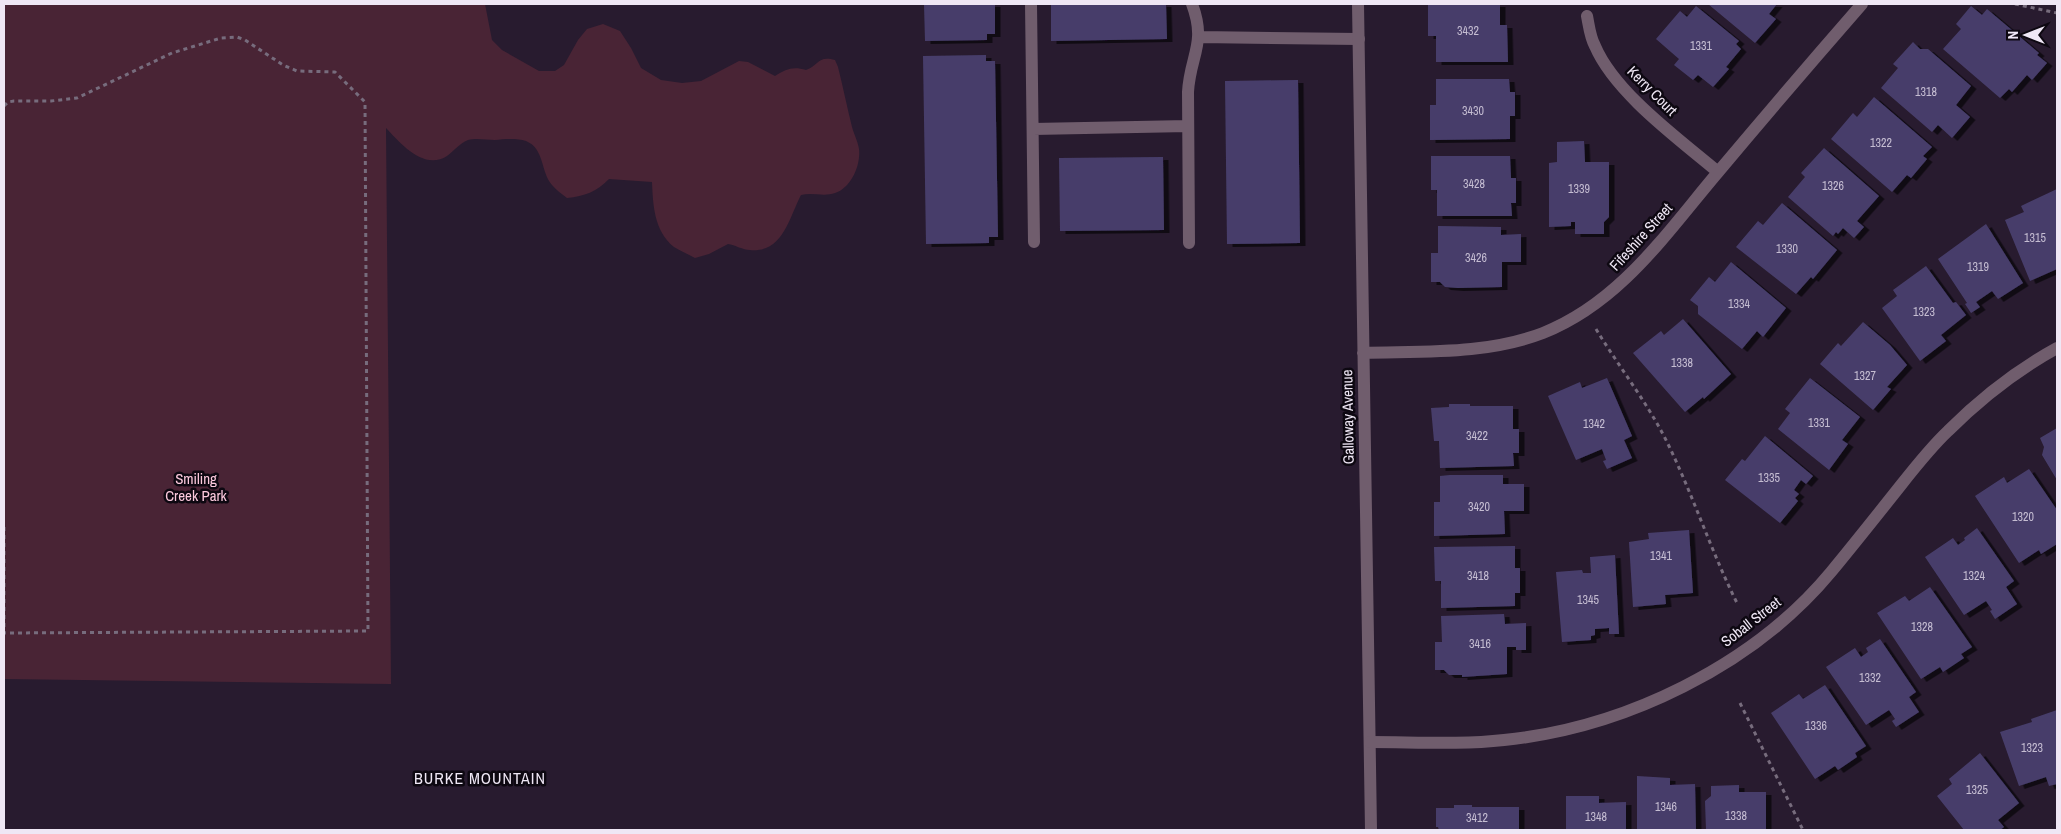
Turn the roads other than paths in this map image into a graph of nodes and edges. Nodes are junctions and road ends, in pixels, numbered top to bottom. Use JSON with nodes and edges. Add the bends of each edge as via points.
{"nodes":[{"id":1,"x":1031,"y":4,"type":"edge"},
{"id":2,"x":1192,"y":4,"type":"edge"},
{"id":3,"x":1358,"y":4,"type":"edge"},
{"id":4,"x":1862,"y":4,"type":"edge"},
{"id":5,"x":1587,"y":16,"type":"dead end"},
{"id":6,"x":1199,"y":37,"type":"junction"},
{"id":7,"x":1359,"y":39,"type":"junction"},
{"id":8,"x":1188,"y":126,"type":"junction"},
{"id":9,"x":1033,"y":128,"type":"junction"},
{"id":10,"x":1718,"y":172,"type":"junction"},
{"id":11,"x":1034,"y":242,"type":"dead end"},
{"id":12,"x":1189,"y":243,"type":"dead end"},
{"id":13,"x":2057,"y":348,"type":"edge"},
{"id":14,"x":1363,"y":353,"type":"junction"},
{"id":15,"x":1370,"y":742,"type":"junction"},
{"id":16,"x":1371,"y":830,"type":"edge"}],
"edges":[{"from":1,"to":9,"type":"street"},
{"from":2,"to":6,"type":"street"},
{"from":3,"to":7,"type":"street","name":"Galloway Avenue"},
{"from":4,"to":10,"type":"street","name":"Fifeshire Street"},
{"from":5,"to":10,"type":"street","name":"Kerry Court","via":[[1594,45],[1614,76],[1661,124]]},
{"from":6,"to":7,"type":"street"},
{"from":6,"to":8,"type":"street","via":[[1188,82]]},
{"from":7,"to":14,"type":"street","name":"Galloway Avenue"},
{"from":8,"to":9,"type":"street"},
{"from":8,"to":12,"type":"street"},
{"from":9,"to":11,"type":"street"},
{"from":10,"to":14,"type":"street","name":"Fifeshire Street","via":[[1630,277],[1566,323],[1497,346],[1446,352]]},
{"from":13,"to":15,"type":"street","name":"Soball Street","via":[[2008,379],[1947,431],[1828,575],[1755,643],[1717,668],[1634,709],[1546,734],[1470,743]]},
{"from":14,"to":15,"type":"street","name":"Galloway Avenue"},
{"from":15,"to":16,"type":"street","name":"Galloway Avenue"}]}
